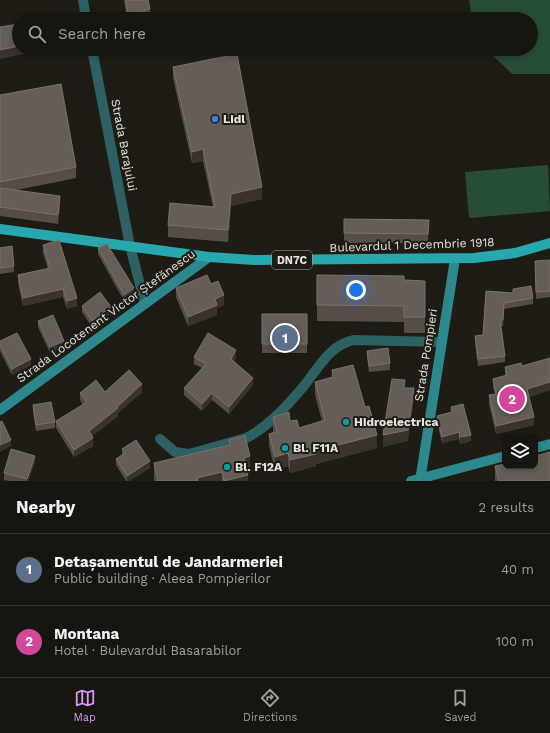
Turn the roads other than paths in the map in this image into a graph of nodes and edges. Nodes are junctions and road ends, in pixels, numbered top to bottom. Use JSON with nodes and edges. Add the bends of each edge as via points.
{"nodes":[{"id":1,"x":83,"y":0,"type":"edge"},
{"id":2,"x":85,"y":12,"type":"edge"},
{"id":3,"x":93,"y":56,"type":"edge"},
{"id":4,"x":0,"y":229,"type":"edge"},
{"id":5,"x":550,"y":243,"type":"edge"},
{"id":6,"x":130,"y":246,"type":"junction"},
{"id":7,"x":209,"y":257,"type":"junction"},
{"id":8,"x":455,"y":259,"type":"junction"},
{"id":9,"x":145,"y":304,"type":"junction"},
{"id":10,"x":441,"y":342,"type":"junction"},
{"id":11,"x":0,"y":410,"type":"edge"},
{"id":12,"x":160,"y":440,"type":"dead end"},
{"id":13,"x":550,"y":444,"type":"edge"},
{"id":14,"x":538,"y":447,"type":"edge"},
{"id":15,"x":502,"y":457,"type":"edge"},
{"id":16,"x":417,"y":480,"type":"edge"}],
"edges":[{"from":1,"to":2,"type":"street"},
{"from":3,"to":6,"type":"street","name":"Strada Barajului"},
{"from":4,"to":6,"type":"main road","number":"DN7C"},
{"from":5,"to":8,"type":"main road","name":"Bulevardul 1 Decembrie 1918","number":"DN7C","via":[[515,253]]},
{"from":6,"to":7,"type":"main road","name":"Bulevardul 1 Decembrie 1918","number":"DN7C"},
{"from":6,"to":9,"type":"street","name":"Strada Barajului"},
{"from":7,"to":8,"type":"main road","name":"Bulevardul 1 Decembrie 1918","number":"DN7C","via":[[308,260]]},
{"from":7,"to":9,"type":"main road","name":"Strada Locotenent Victor Ștefănescu"},
{"from":8,"to":10,"type":"main road","name":"Strada Pompieri"},
{"from":9,"to":11,"type":"main road","name":"Strada Locotenent Victor Ștefănescu"},
{"from":10,"to":12,"type":"street","via":[[346,342],[330,353],[303,388],[266,426],[254,434],[189,454],[175,452]]},
{"from":10,"to":16,"type":"main road","name":"Strada Pompieri"},
{"from":13,"to":14,"type":"main road"},
{"from":15,"to":16,"type":"main road"}]}
